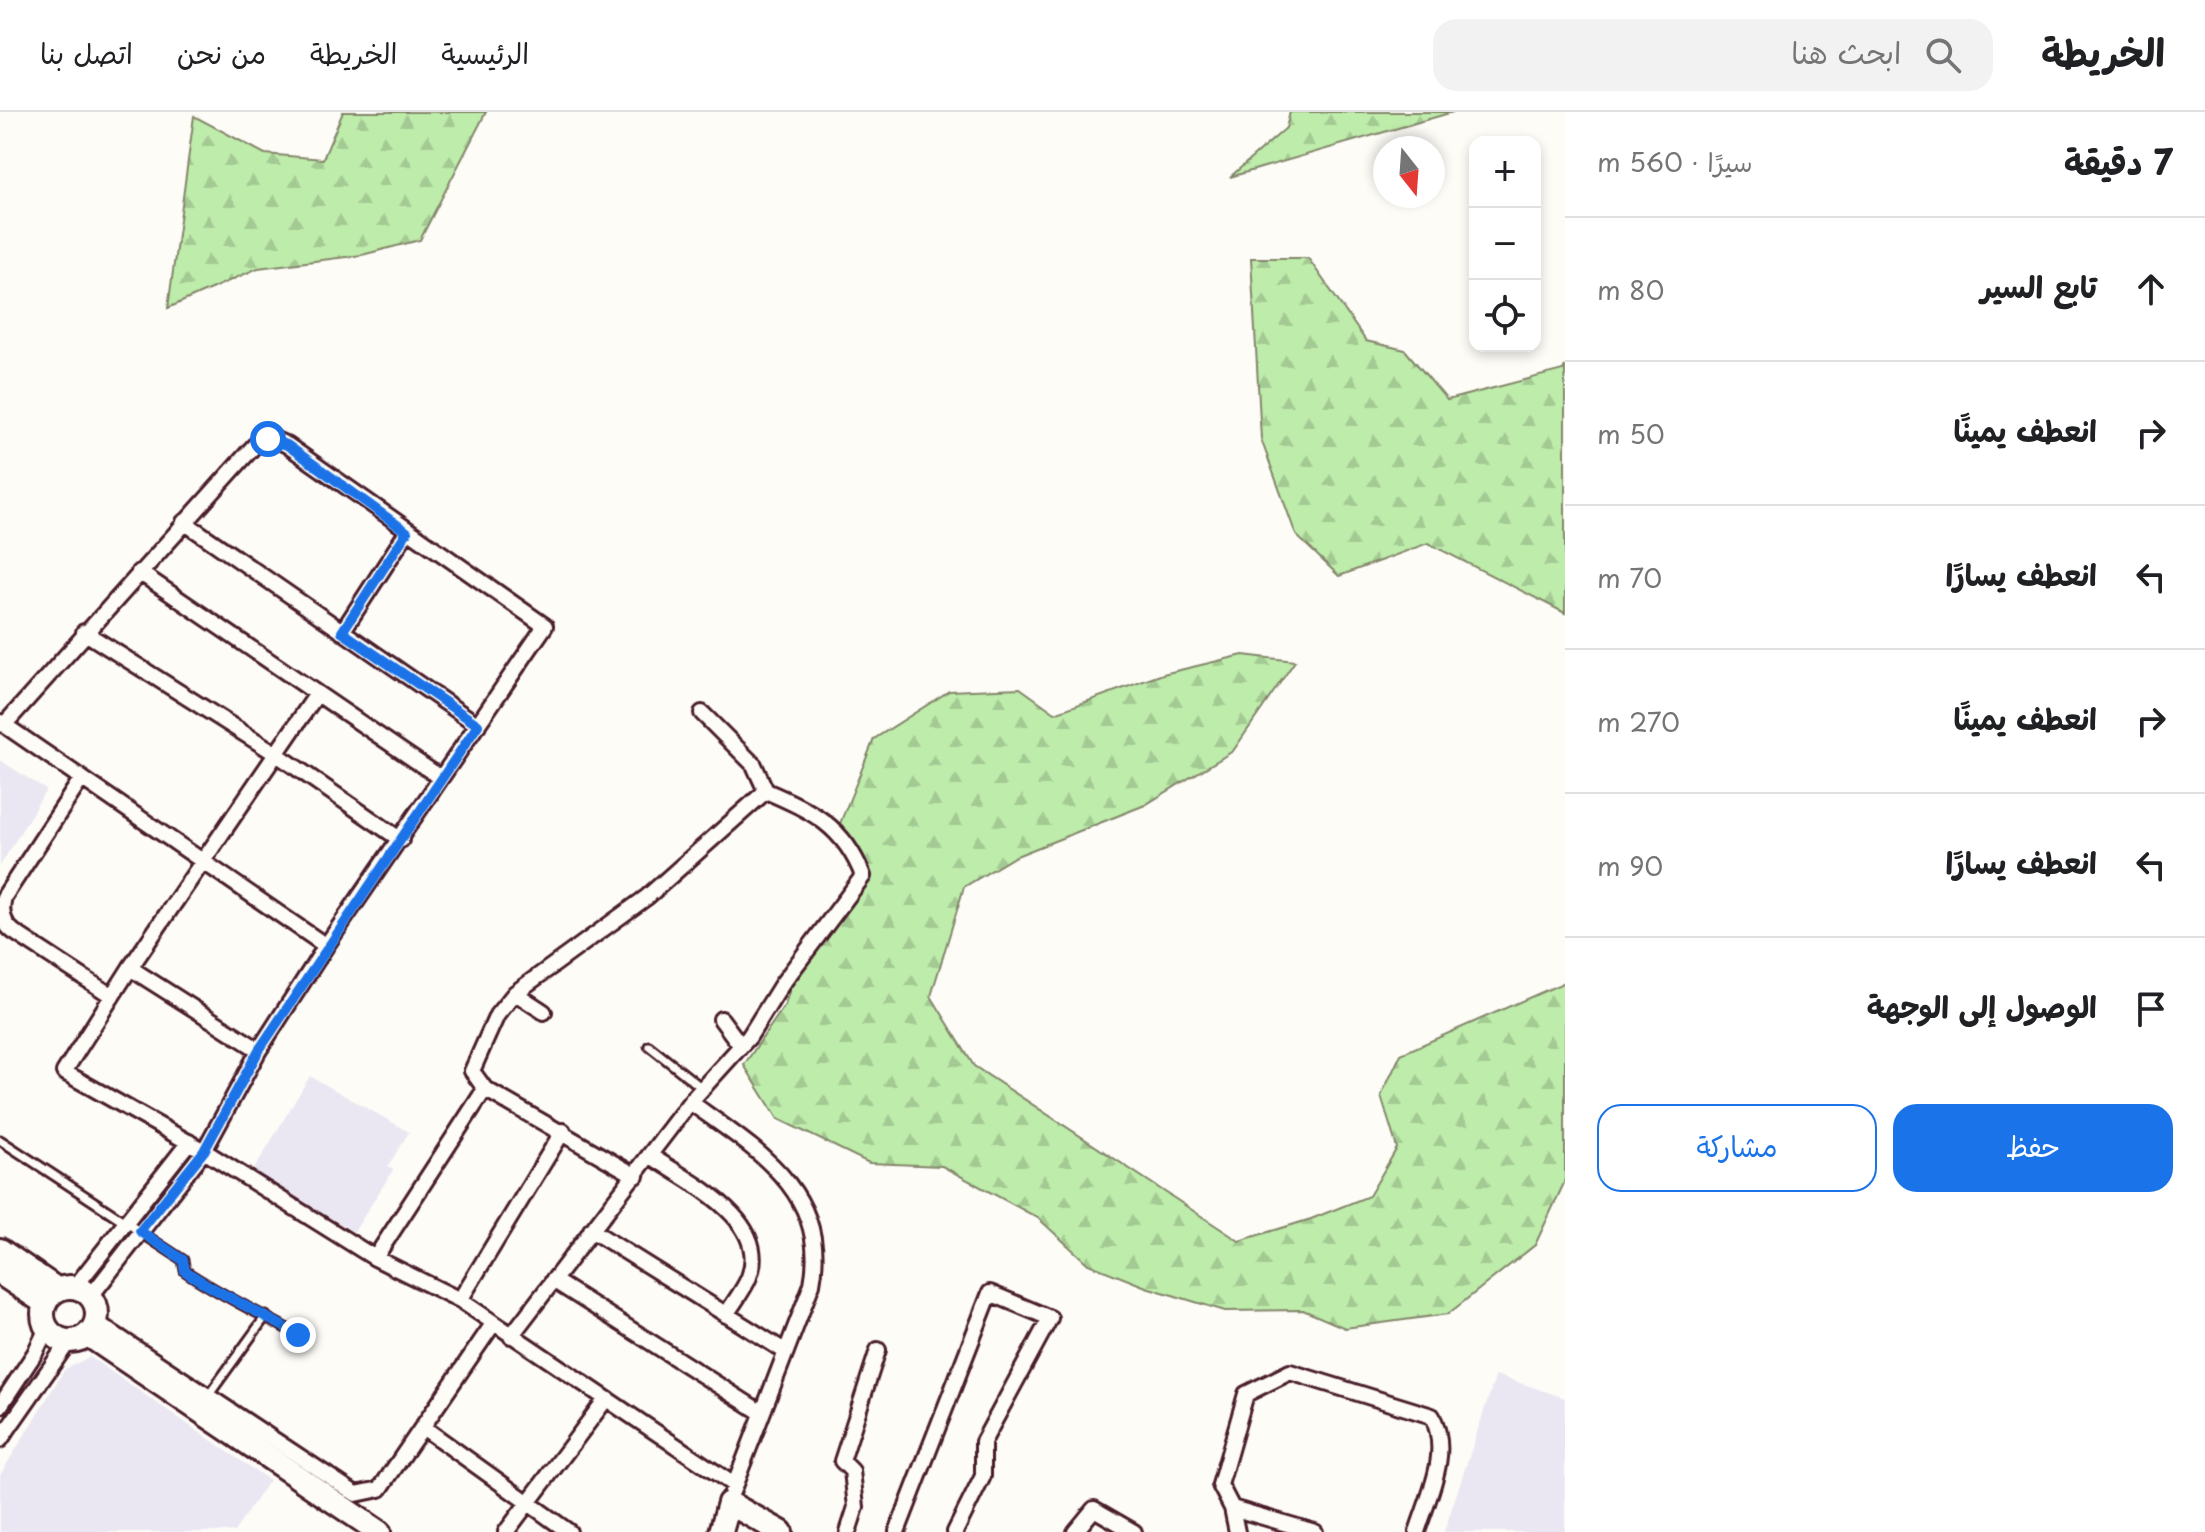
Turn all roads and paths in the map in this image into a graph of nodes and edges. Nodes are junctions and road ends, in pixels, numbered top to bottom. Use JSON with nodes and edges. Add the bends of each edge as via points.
{"nodes":[{"id":1,"x":184,"y":522,"type":"junction"},
{"id":2,"x":407,"y":532,"type":"junction"},
{"id":3,"x":139,"y":572,"type":"junction"},
{"id":4,"x":84,"y":632,"type":"junction"},
{"id":5,"x":342,"y":632,"type":"junction"},
{"id":6,"x":317,"y":694,"type":"junction"},
{"id":7,"x":702,"y":713,"type":"dead end"},
{"id":8,"x":2,"y":724,"type":"edge"},
{"id":9,"x":478,"y":725,"type":"junction"},
{"id":10,"x":278,"y":755,"type":"junction"},
{"id":11,"x":82,"y":778,"type":"junction"},
{"id":12,"x":441,"y":778,"type":"junction"},
{"id":13,"x":766,"y":791,"type":"junction"},
{"id":14,"x":401,"y":840,"type":"junction"},
{"id":15,"x":204,"y":863,"type":"junction"},
{"id":16,"x":326,"y":946,"type":"junction"},
{"id":17,"x":130,"y":968,"type":"junction"},
{"id":18,"x":515,"y":993,"type":"junction"},
{"id":19,"x":112,"y":996,"type":"junction"},
{"id":20,"x":544,"y":1012,"type":"dead end"},
{"id":21,"x":721,"y":1019,"type":"dead end"},
{"id":22,"x":649,"y":1046,"type":"dead end"},
{"id":23,"x":741,"y":1046,"type":"junction"},
{"id":24,"x":259,"y":1050,"type":"junction"},
{"id":25,"x":702,"y":1088,"type":"junction"},
{"id":26,"x":485,"y":1089,"type":"junction"},
{"id":27,"x":690,"y":1102,"type":"junction"},
{"id":28,"x":563,"y":1131,"type":"junction"},
{"id":29,"x":0,"y":1140,"type":"edge"},
{"id":30,"x":189,"y":1142,"type":"junction"},
{"id":31,"x":204,"y":1151,"type":"junction"},
{"id":32,"x":651,"y":1156,"type":"junction"},
{"id":33,"x":636,"y":1176,"type":"junction"},
{"id":34,"x":127,"y":1222,"type":"junction"},
{"id":35,"x":591,"y":1230,"type":"junction"},
{"id":36,"x":140,"y":1231,"type":"junction"},
{"id":37,"x":0,"y":1250,"type":"edge"},
{"id":38,"x":375,"y":1258,"type":"junction"},
{"id":39,"x":0,"y":1273,"type":"edge"},
{"id":40,"x":553,"y":1280,"type":"junction"},
{"id":41,"x":67,"y":1294,"type":"junction"},
{"id":42,"x":460,"y":1300,"type":"junction"},
{"id":43,"x":726,"y":1315,"type":"junction"},
{"id":44,"x":266,"y":1316,"type":"junction"},
{"id":45,"x":493,"y":1324,"type":"junction"},
{"id":46,"x":47,"y":1328,"type":"junction"},
{"id":47,"x":85,"y":1333,"type":"junction"},
{"id":48,"x":298,"y":1335,"type":"dead end"},
{"id":49,"x":511,"y":1336,"type":"junction"},
{"id":50,"x":878,"y":1350,"type":"dead end"},
{"id":51,"x":786,"y":1352,"type":"junction"},
{"id":52,"x":206,"y":1398,"type":"junction"},
{"id":53,"x":606,"y":1399,"type":"junction"},
{"id":54,"x":0,"y":1406,"type":"edge"},
{"id":55,"x":762,"y":1413,"type":"junction"},
{"id":56,"x":424,"y":1428,"type":"junction"},
{"id":57,"x":0,"y":1440,"type":"edge"},
{"id":58,"x":731,"y":1494,"type":"junction"},
{"id":59,"x":528,"y":1503,"type":"junction"},
{"id":60,"x":1232,"y":1508,"type":"junction"},
{"id":61,"x":379,"y":1532,"type":"edge"},
{"id":62,"x":506,"y":1532,"type":"edge"},
{"id":63,"x":569,"y":1532,"type":"edge"},
{"id":64,"x":721,"y":1532,"type":"edge"},
{"id":65,"x":781,"y":1532,"type":"edge"},
{"id":66,"x":848,"y":1532,"type":"edge"},
{"id":67,"x":897,"y":1532,"type":"edge"},
{"id":68,"x":955,"y":1532,"type":"edge"},
{"id":69,"x":1075,"y":1532,"type":"edge"},
{"id":70,"x":1134,"y":1532,"type":"edge"},
{"id":71,"x":1237,"y":1532,"type":"edge"},
{"id":72,"x":1315,"y":1532,"type":"edge"},
{"id":73,"x":1417,"y":1532,"type":"edge"}],
"edges":[{"from":1,"to":2,"type":"street","via":[[255,445],[274,439]]},
{"from":1,"to":3,"type":"street"},
{"from":1,"to":5,"type":"street"},
{"from":2,"to":5,"type":"street"},
{"from":2,"to":9,"type":"street","via":[[545,626]]},
{"from":3,"to":4,"type":"street"},
{"from":3,"to":6,"type":"street"},
{"from":4,"to":8,"type":"street"},
{"from":4,"to":10,"type":"street"},
{"from":5,"to":9,"type":"street"},
{"from":6,"to":10,"type":"street"},
{"from":6,"to":12,"type":"street"},
{"from":7,"to":13,"type":"street","via":[[754,765]]},
{"from":8,"to":11,"type":"street"},
{"from":9,"to":12,"type":"street"},
{"from":10,"to":14,"type":"street"},
{"from":10,"to":15,"type":"street"},
{"from":11,"to":15,"type":"street"},
{"from":11,"to":19,"type":"street","via":[[4,897],[1,910],[14,932]]},
{"from":12,"to":14,"type":"street"},
{"from":13,"to":18,"type":"street","via":[[647,897]]},
{"from":13,"to":23,"type":"street","via":[[825,819],[855,853],[863,876]]},
{"from":14,"to":16,"type":"street"},
{"from":15,"to":16,"type":"street"},
{"from":15,"to":17,"type":"street"},
{"from":16,"to":24,"type":"street"},
{"from":17,"to":19,"type":"street"},
{"from":17,"to":24,"type":"street"},
{"from":18,"to":20,"type":"street"},
{"from":18,"to":26,"type":"street","via":[[497,1015],[472,1071]]},
{"from":19,"to":30,"type":"street","via":[[64,1072]]},
{"from":21,"to":23,"type":"street"},
{"from":22,"to":25,"type":"lane"},
{"from":23,"to":25,"type":"street"},
{"from":24,"to":31,"type":"street"},
{"from":25,"to":27,"type":"street"},
{"from":26,"to":28,"type":"street"},
{"from":26,"to":38,"type":"street"},
{"from":27,"to":32,"type":"street"},
{"from":27,"to":51,"type":"street","via":[[759,1153],[800,1197],[818,1256]]},
{"from":28,"to":33,"type":"street"},
{"from":28,"to":42,"type":"street"},
{"from":29,"to":34,"type":"lane"},
{"from":30,"to":31,"type":"street"},
{"from":30,"to":34,"type":"street"},
{"from":31,"to":36,"type":"street"},
{"from":31,"to":38,"type":"street"},
{"from":32,"to":33,"type":"street"},
{"from":32,"to":43,"type":"street","via":[[744,1226],[753,1254],[749,1277]]},
{"from":33,"to":35,"type":"street"},
{"from":34,"to":36,"type":"lane"},
{"from":34,"to":41,"type":"street"},
{"from":35,"to":40,"type":"street"},
{"from":35,"to":43,"type":"street"},
{"from":36,"to":41,"type":"street"},
{"from":36,"to":44,"type":"lane","via":[[183,1260],[185,1271],[225,1299]]},
{"from":37,"to":41,"type":"street"},
{"from":38,"to":42,"type":"street"},
{"from":39,"to":41,"type":"street"},
{"from":40,"to":49,"type":"street"},
{"from":40,"to":55,"type":"street"},
{"from":41,"to":46,"type":"street"},
{"from":41,"to":47,"type":"street","via":[[98,1313]]},
{"from":42,"to":45,"type":"street"},
{"from":43,"to":51,"type":"street"},
{"from":44,"to":48,"type":"lane"},
{"from":44,"to":52,"type":"lane"},
{"from":45,"to":49,"type":"street"},
{"from":45,"to":56,"type":"street"},
{"from":46,"to":47,"type":"street","via":[[53,1335]]},
{"from":46,"to":54,"type":"street"},
{"from":47,"to":52,"type":"street"},
{"from":47,"to":57,"type":"street"},
{"from":47,"to":61,"type":"street"},
{"from":49,"to":53,"type":"street"},
{"from":50,"to":66,"type":"street","via":[[842,1461],[852,1471],[856,1507]]},
{"from":51,"to":55,"type":"street"},
{"from":52,"to":56,"type":"street","via":[[356,1494],[380,1489]]},
{"from":53,"to":58,"type":"street"},
{"from":53,"to":59,"type":"street"},
{"from":55,"to":58,"type":"street"},
{"from":56,"to":59,"type":"street"},
{"from":58,"to":64,"type":"street"},
{"from":58,"to":65,"type":"street"},
{"from":59,"to":62,"type":"street"},
{"from":59,"to":63,"type":"street"},
{"from":60,"to":71,"type":"street"},
{"from":60,"to":72,"type":"street"},
{"from":60,"to":73,"type":"street","via":[[1220,1485],[1246,1394],[1290,1372],[1432,1416],[1442,1435],[1439,1462]]},
{"from":67,"to":68,"type":"street","via":[[990,1293],[1050,1318],[983,1442],[983,1476]]},
{"from":69,"to":70,"type":"street","via":[[1094,1509]]}]}
